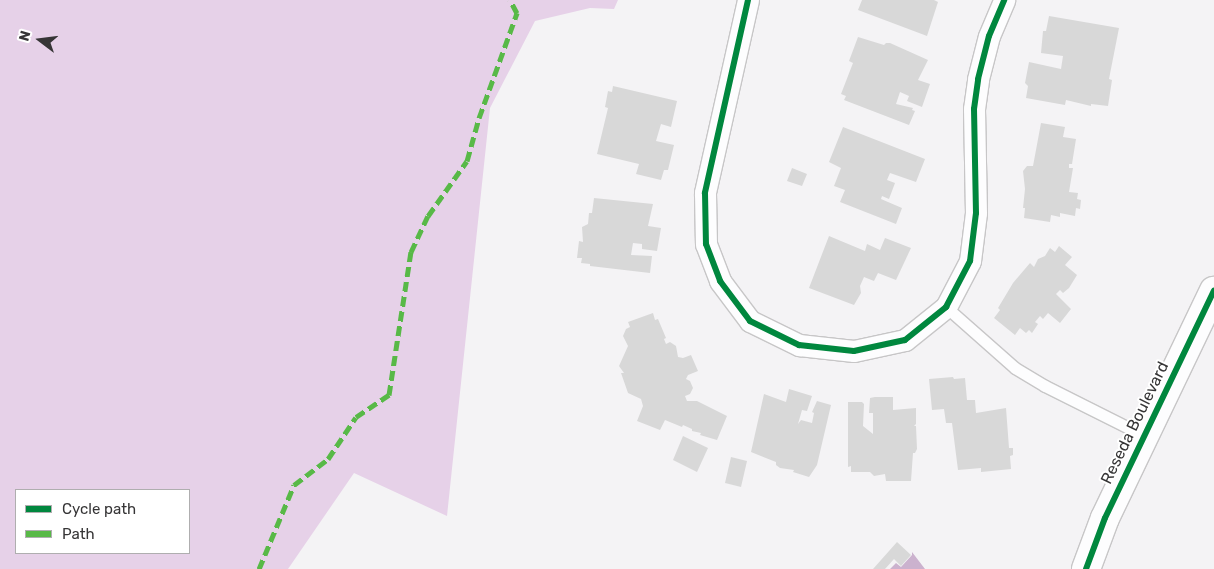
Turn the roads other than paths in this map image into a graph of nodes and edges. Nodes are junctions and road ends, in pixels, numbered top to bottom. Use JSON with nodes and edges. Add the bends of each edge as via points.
{"nodes":[{"id":1,"x":748,"y":0,"type":"edge"},
{"id":2,"x":1004,"y":0,"type":"edge"},
{"id":3,"x":1214,"y":291,"type":"edge"},
{"id":4,"x":946,"y":307,"type":"junction"},
{"id":5,"x":1144,"y":436,"type":"junction"},
{"id":6,"x":1086,"y":569,"type":"edge"}],
"edges":[{"from":1,"to":4,"type":"street","via":[[705,193],[706,244],[720,281],[750,321],[799,345],[854,351],[905,340]]},
{"from":2,"to":4,"type":"street","via":[[989,36],[978,79],[974,110],[976,213],[970,261]]},
{"from":3,"to":5,"type":"main road","name":"Reseda Boulevard"},
{"from":4,"to":5,"type":"lane","via":[[1015,368]]},
{"from":5,"to":6,"type":"main road","name":"Reseda Boulevard","via":[[1105,518]]}]}
